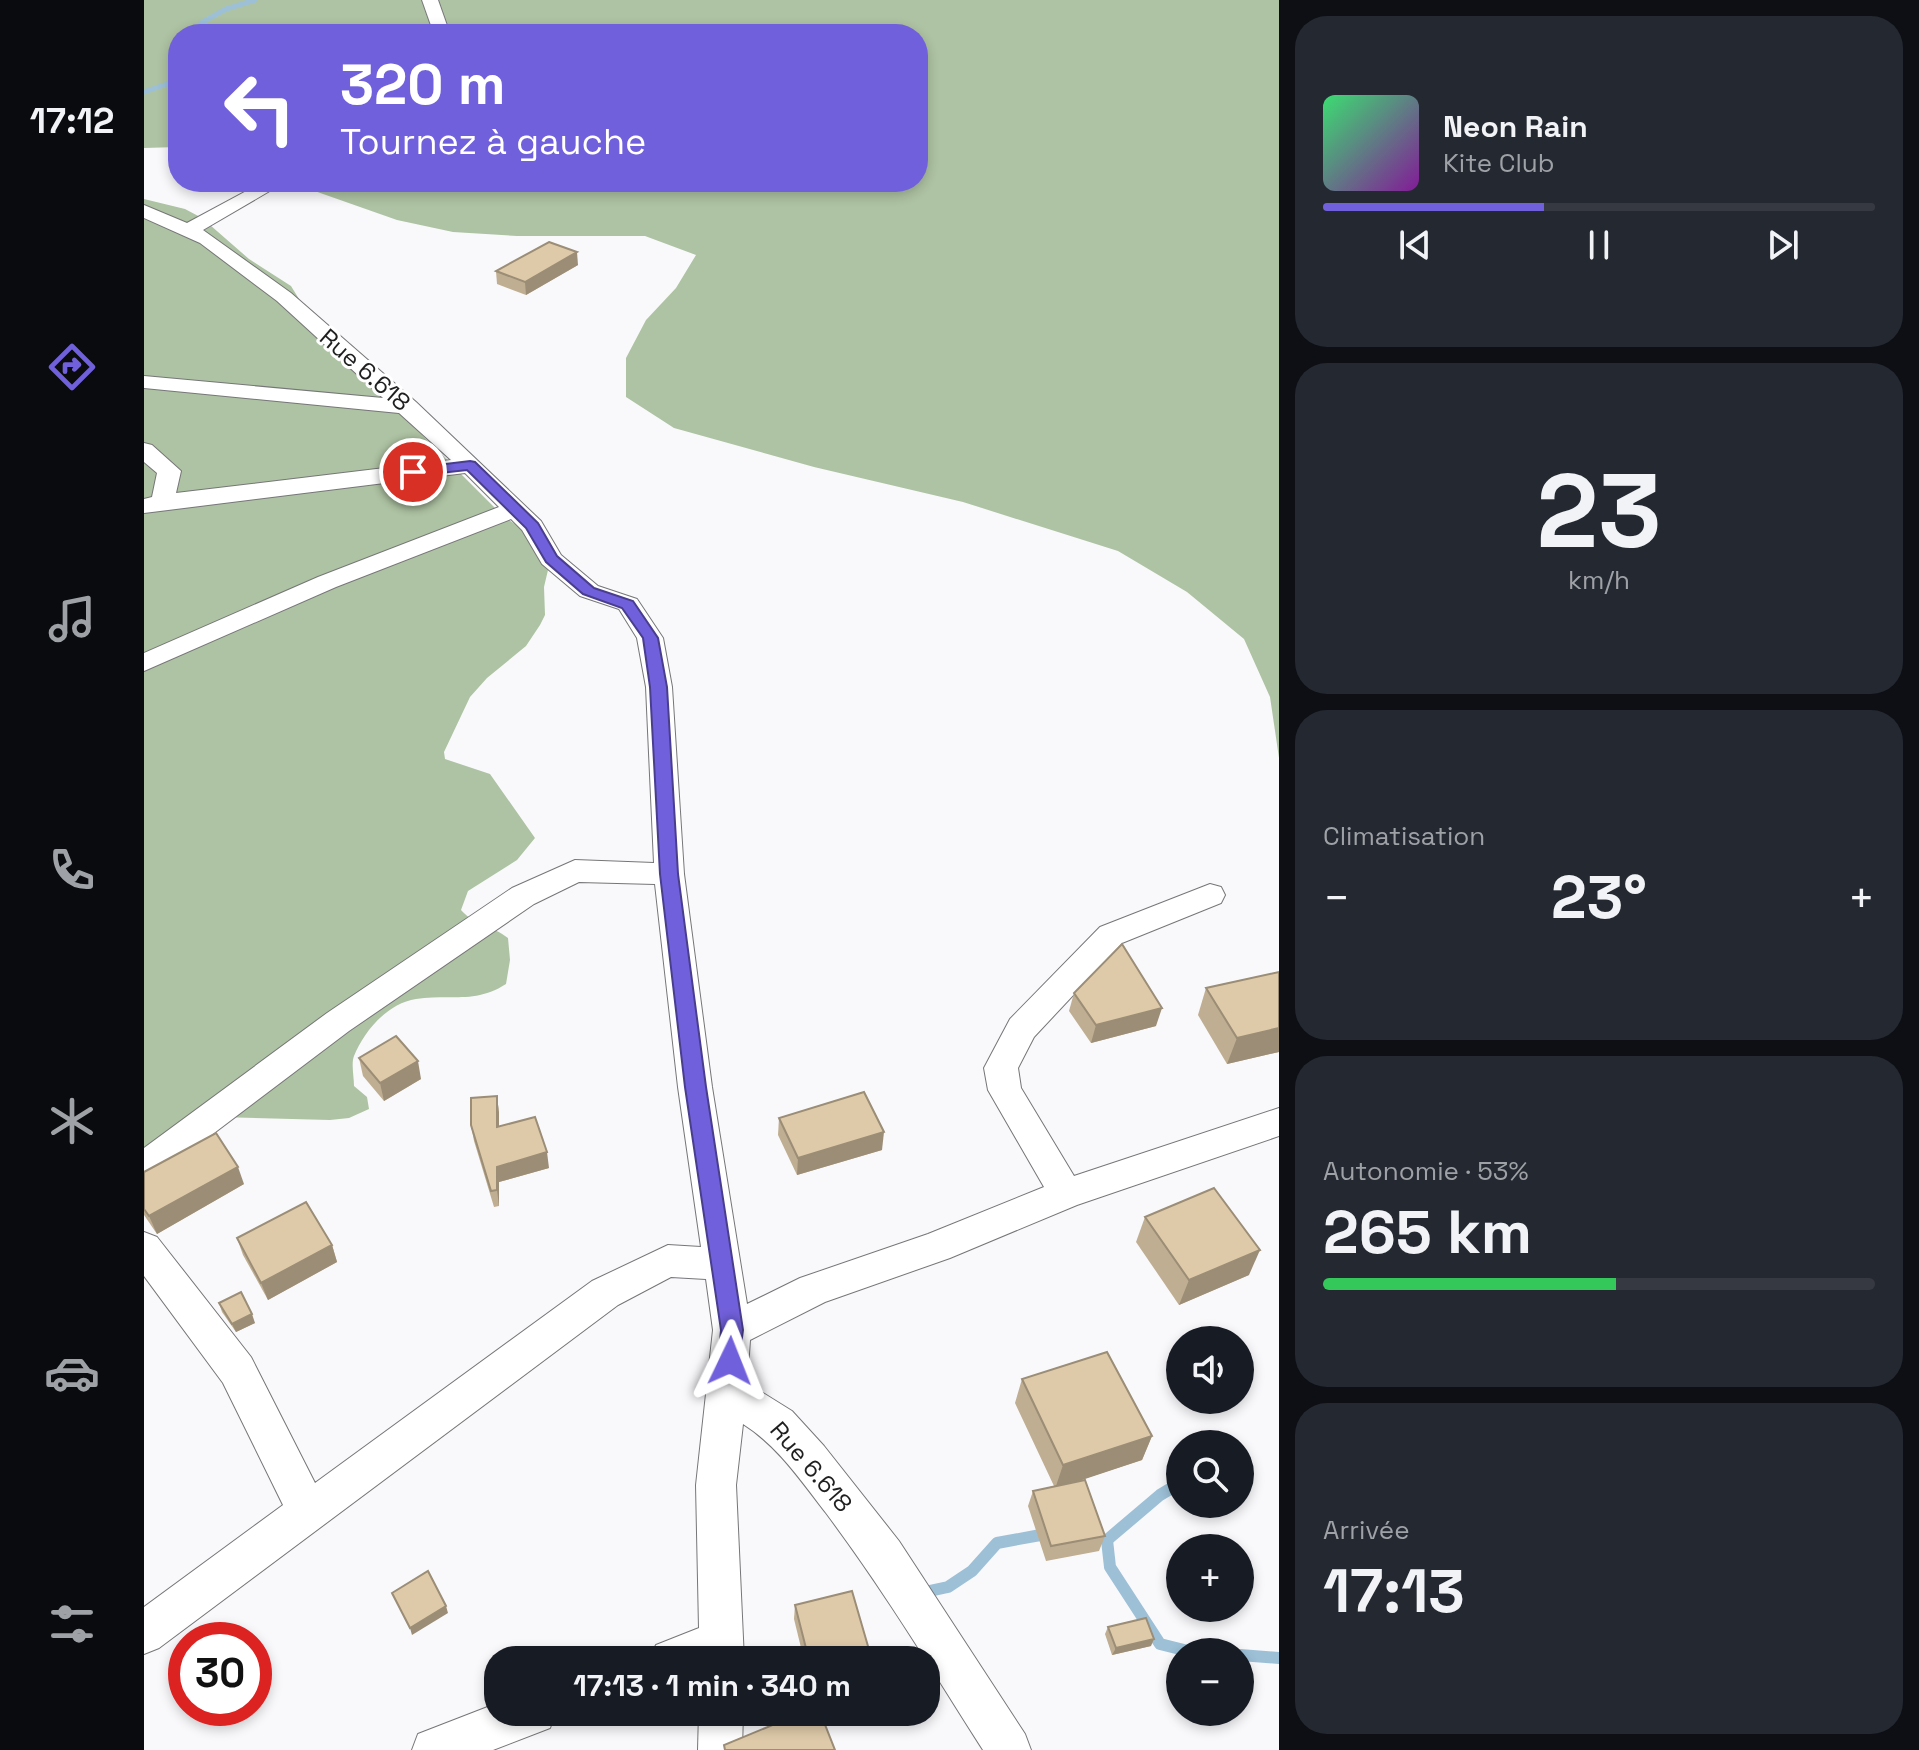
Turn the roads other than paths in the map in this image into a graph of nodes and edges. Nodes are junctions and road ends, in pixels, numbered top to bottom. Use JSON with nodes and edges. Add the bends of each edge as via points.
{"nodes":[{"id":1,"x":430,"y":0,"type":"edge"},
{"id":2,"x":438,"y":24,"type":"edge"},
{"id":3,"x":258,"y":192,"type":"edge"},
{"id":4,"x":144,"y":211,"type":"edge"},
{"id":5,"x":189,"y":230,"type":"junction"},
{"id":6,"x":144,"y":382,"type":"edge"},
{"id":7,"x":408,"y":407,"type":"junction"},
{"id":8,"x":144,"y":450,"type":"edge"},
{"id":9,"x":470,"y":465,"type":"junction"},
{"id":10,"x":153,"y":504,"type":"edge"},
{"id":11,"x":515,"y":509,"type":"junction"},
{"id":12,"x":144,"y":663,"type":"edge"},
{"id":13,"x":669,"y":874,"type":"junction"},
{"id":14,"x":1210,"y":895,"type":"dead end"},
{"id":15,"x":1279,"y":1122,"type":"edge"},
{"id":16,"x":144,"y":1167,"type":"edge"},
{"id":17,"x":1066,"y":1194,"type":"junction"},
{"id":18,"x":144,"y":1248,"type":"edge"},
{"id":19,"x":724,"y":1264,"type":"junction"},
{"id":20,"x":732,"y":1330,"type":"junction"},
{"id":21,"x":727,"y":1392,"type":"junction"},
{"id":22,"x":307,"y":1510,"type":"junction"},
{"id":23,"x":144,"y":1633,"type":"edge"},
{"id":24,"x":722,"y":1646,"type":"edge"},
{"id":25,"x":497,"y":1726,"type":"edge"},
{"id":26,"x":721,"y":1726,"type":"edge"},
{"id":27,"x":434,"y":1750,"type":"edge"},
{"id":28,"x":720,"y":1750,"type":"edge"},
{"id":29,"x":1009,"y":1750,"type":"edge"}],
"edges":[{"from":1,"to":2,"type":"street"},
{"from":3,"to":5,"type":"street"},
{"from":4,"to":5,"type":"street","name":"Rue 6.618"},
{"from":5,"to":7,"type":"street","name":"Rue 6.618","via":[[284,297]]},
{"from":6,"to":7,"type":"street"},
{"from":7,"to":9,"type":"street","name":"Rue 6.618"},
{"from":8,"to":10,"type":"street","via":[[169,471]]},
{"from":9,"to":10,"type":"street"},
{"from":9,"to":11,"type":"street","name":"Rue 6.618"},
{"from":11,"to":12,"type":"street","via":[[327,582]]},
{"from":11,"to":13,"type":"street","name":"Rue 6.618","via":[[551,559],[589,591],[628,604],[650,638],[659,687]]},
{"from":13,"to":16,"type":"street","via":[[575,871],[523,896],[338,1022]]},
{"from":13,"to":19,"type":"street","name":"Rue 6.618"},
{"from":14,"to":17,"type":"street","via":[[1111,935],[1022,1028],[1001,1068],[1005,1090]]},
{"from":15,"to":17,"type":"street"},
{"from":17,"to":20,"type":"street","via":[[813,1290]]},
{"from":18,"to":22,"type":"street","via":[[237,1370]]},
{"from":19,"to":20,"type":"street","name":"Rue 6.618"},
{"from":19,"to":22,"type":"street","via":[[668,1261],[605,1293]]},
{"from":20,"to":21,"type":"street","name":"Rue 6.618"},
{"from":21,"to":24,"type":"street","via":[[716,1485]]},
{"from":21,"to":29,"type":"street","name":"Rue 6.618","via":[[778,1424],[819,1472],[884,1556]]},
{"from":22,"to":23,"type":"street"},
{"from":25,"to":27,"type":"street"},
{"from":26,"to":28,"type":"street"}]}
